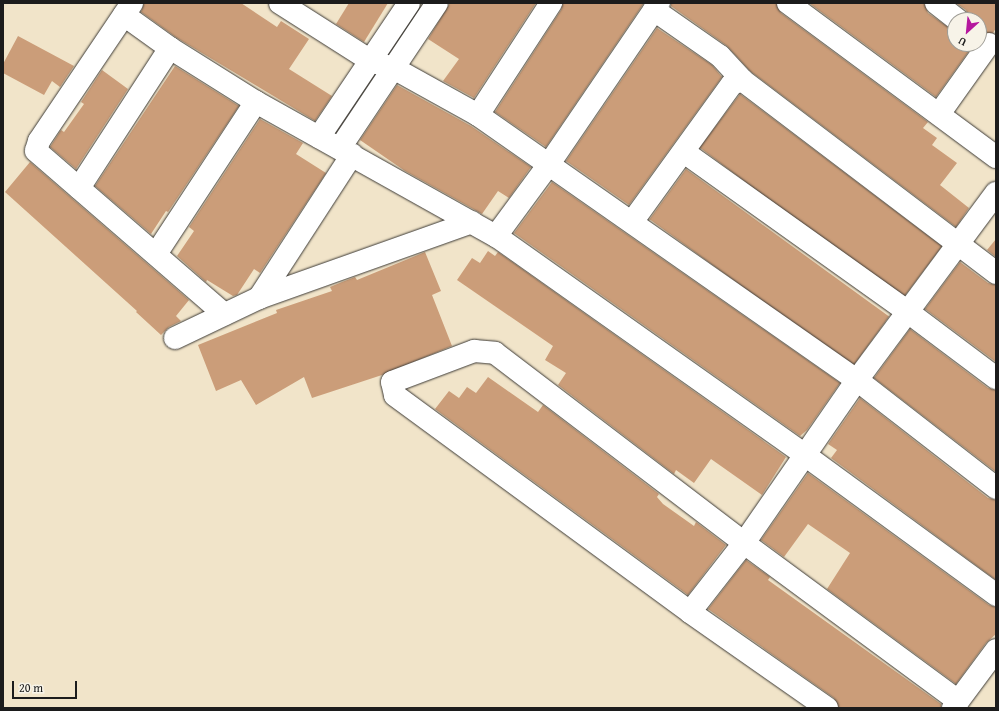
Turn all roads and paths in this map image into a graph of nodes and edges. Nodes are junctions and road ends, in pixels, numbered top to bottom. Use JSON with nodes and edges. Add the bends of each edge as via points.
{"nodes":[{"id":1,"x":409,"y":3,"type":"edge"},
{"id":2,"x":437,"y":3,"type":"edge"},
{"id":3,"x":551,"y":3,"type":"edge"},
{"id":4,"x":788,"y":3,"type":"edge"},
{"id":5,"x":936,"y":3,"type":"edge"},
{"id":6,"x":289,"y":6,"type":"edge"},
{"id":7,"x":656,"y":7,"type":"edge"},
{"id":8,"x":128,"y":9,"type":"edge"},
{"id":9,"x":948,"y":12,"type":"edge"},
{"id":10,"x":988,"y":43,"type":"edge"},
{"id":11,"x":170,"y":48,"type":"junction"},
{"id":12,"x":371,"y":60,"type":"junction"},
{"id":13,"x":395,"y":69,"type":"junction"},
{"id":14,"x":742,"y":80,"type":"junction"},
{"id":15,"x":256,"y":102,"type":"junction"},
{"id":16,"x":939,"y":114,"type":"junction"},
{"id":17,"x":478,"y":115,"type":"junction"},
{"id":18,"x":319,"y":136,"type":"junction"},
{"id":19,"x":346,"y":152,"type":"junction"},
{"id":20,"x":684,"y":152,"type":"junction"},
{"id":21,"x":996,"y":157,"type":"edge"},
{"id":22,"x":549,"y":164,"type":"junction"},
{"id":23,"x":79,"y":188,"type":"junction"},
{"id":24,"x":996,"y":193,"type":"edge"},
{"id":25,"x":472,"y":222,"type":"junction"},
{"id":26,"x":632,"y":222,"type":"junction"},
{"id":27,"x":496,"y":236,"type":"junction"},
{"id":28,"x":959,"y":245,"type":"junction"},
{"id":29,"x":156,"y":254,"type":"junction"},
{"id":30,"x":996,"y":273,"type":"edge"},
{"id":31,"x":259,"y":298,"type":"junction"},
{"id":32,"x":908,"y":312,"type":"junction"},
{"id":33,"x":224,"y":314,"type":"junction"},
{"id":34,"x":175,"y":338,"type":"dead end"},
{"id":35,"x":996,"y":378,"type":"edge"},
{"id":36,"x":857,"y":380,"type":"junction"},
{"id":37,"x":805,"y":455,"type":"junction"},
{"id":38,"x":996,"y":488,"type":"edge"},
{"id":39,"x":744,"y":543,"type":"junction"},
{"id":40,"x":996,"y":595,"type":"edge"},
{"id":41,"x":690,"y":612,"type":"junction"},
{"id":42,"x":996,"y":650,"type":"edge"},
{"id":43,"x":956,"y":704,"type":"edge"},
{"id":44,"x":827,"y":708,"type":"edge"}],
"edges":[{"from":1,"to":12,"type":"street"},
{"from":2,"to":13,"type":"street"},
{"from":3,"to":17,"type":"street"},
{"from":4,"to":16,"type":"street"},
{"from":5,"to":9,"type":"street"},
{"from":6,"to":12,"type":"street"},
{"from":7,"to":14,"type":"street","via":[[720,56]]},
{"from":7,"to":22,"type":"street"},
{"from":8,"to":11,"type":"street"},
{"from":8,"to":23,"type":"street","via":[[36,146],[39,156]]},
{"from":10,"to":16,"type":"street"},
{"from":11,"to":15,"type":"street"},
{"from":11,"to":23,"type":"street"},
{"from":12,"to":13,"type":"street"},
{"from":12,"to":18,"type":"street"},
{"from":13,"to":17,"type":"street"},
{"from":13,"to":19,"type":"street"},
{"from":14,"to":20,"type":"street","via":[[732,84]]},
{"from":14,"to":28,"type":"street"},
{"from":15,"to":18,"type":"street"},
{"from":15,"to":29,"type":"street"},
{"from":16,"to":21,"type":"street"},
{"from":17,"to":22,"type":"street"},
{"from":18,"to":19,"type":"street"},
{"from":19,"to":25,"type":"street"},
{"from":19,"to":31,"type":"street"},
{"from":20,"to":26,"type":"street"},
{"from":20,"to":32,"type":"street"},
{"from":22,"to":26,"type":"street"},
{"from":22,"to":27,"type":"street"},
{"from":23,"to":29,"type":"street"},
{"from":24,"to":28,"type":"street"},
{"from":25,"to":27,"type":"street"},
{"from":25,"to":31,"type":"street"},
{"from":26,"to":36,"type":"street"},
{"from":27,"to":37,"type":"street"},
{"from":28,"to":30,"type":"street"},
{"from":28,"to":32,"type":"street"},
{"from":29,"to":33,"type":"street"},
{"from":31,"to":33,"type":"street"},
{"from":32,"to":35,"type":"street"},
{"from":32,"to":36,"type":"street"},
{"from":33,"to":34,"type":"street"},
{"from":36,"to":37,"type":"street"},
{"from":36,"to":38,"type":"street"},
{"from":37,"to":39,"type":"street"},
{"from":37,"to":40,"type":"street"},
{"from":39,"to":41,"type":"street"},
{"from":39,"to":41,"type":"street","via":[[496,353],[474,351],[392,382],[395,395]]},
{"from":39,"to":43,"type":"street"},
{"from":41,"to":44,"type":"street"},
{"from":42,"to":43,"type":"street"}]}
